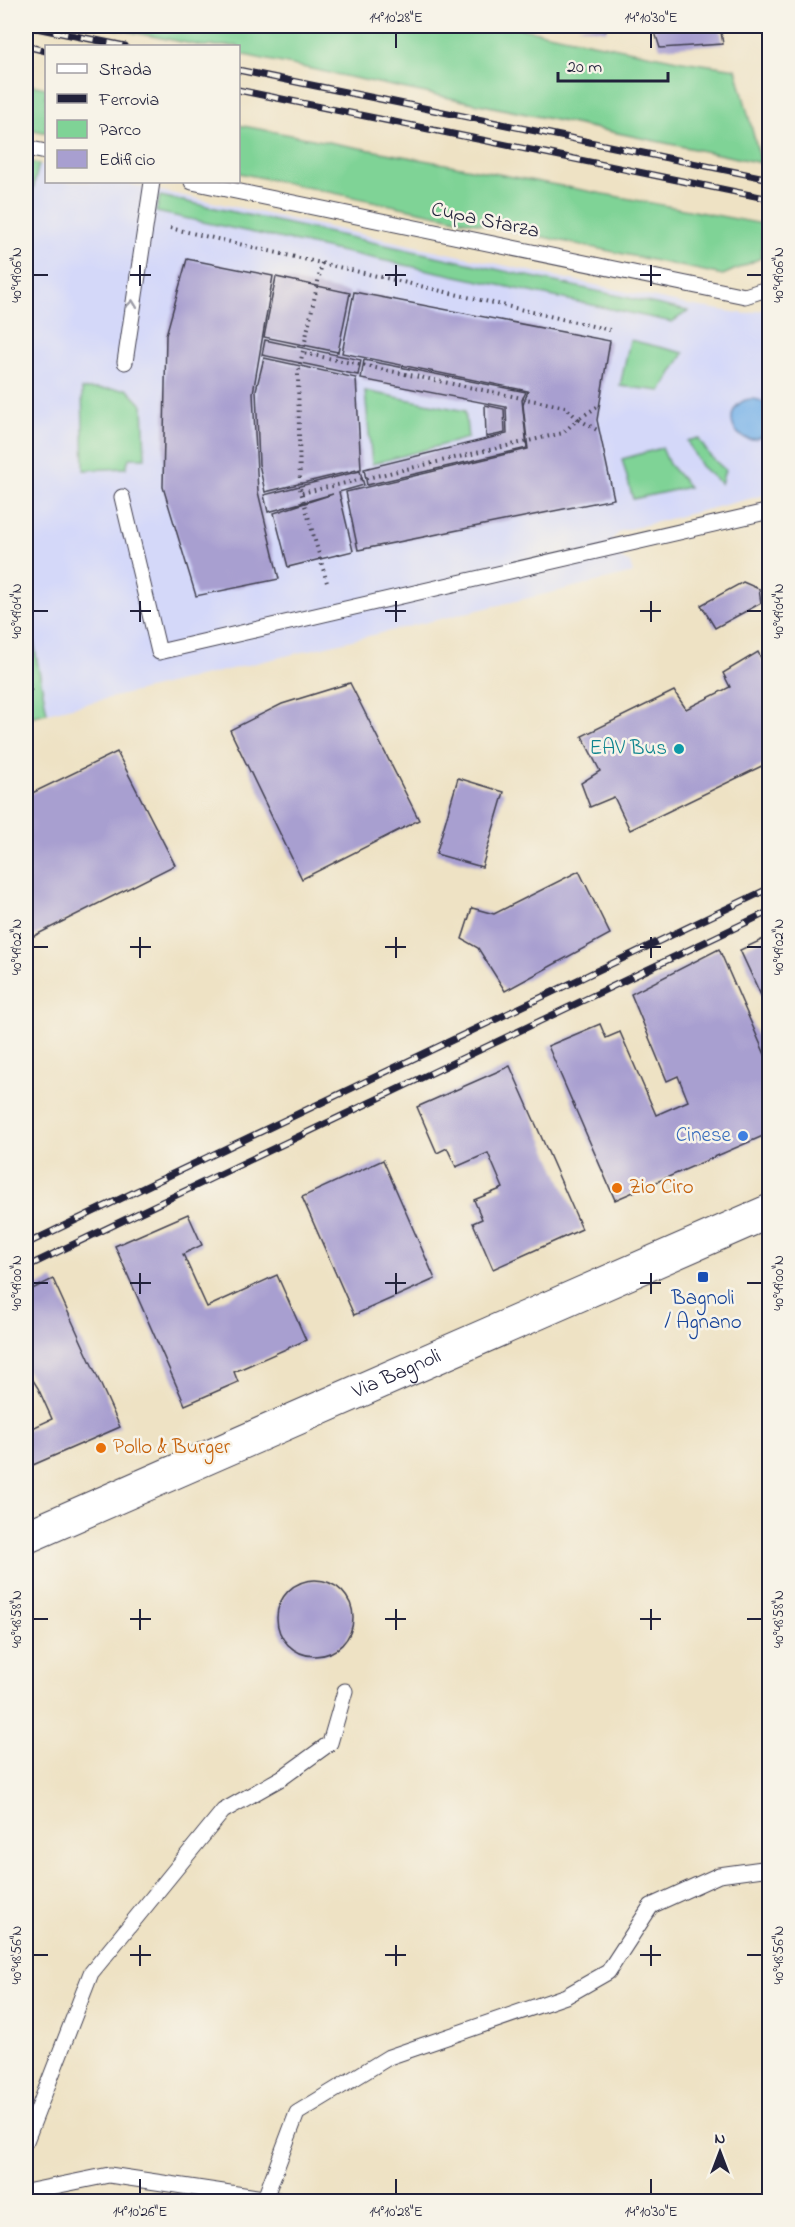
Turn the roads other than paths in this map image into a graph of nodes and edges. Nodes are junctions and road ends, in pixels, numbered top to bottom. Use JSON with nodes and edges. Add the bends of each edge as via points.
{"nodes":[{"id":1,"x":26,"y":148,"type":"edge"},
{"id":2,"x":45,"y":152,"type":"edge"},
{"id":3,"x":152,"y":183,"type":"edge"},
{"id":4,"x":197,"y":183,"type":"edge"},
{"id":5,"x":770,"y":288,"type":"edge"},
{"id":6,"x":125,"y":362,"type":"dead end"},
{"id":7,"x":122,"y":497,"type":"dead end"},
{"id":8,"x":770,"y":511,"type":"edge"},
{"id":9,"x":770,"y":1211,"type":"edge"},
{"id":10,"x":26,"y":1537,"type":"edge"},
{"id":11,"x":345,"y":1691,"type":"dead end"},
{"id":12,"x":770,"y":1868,"type":"edge"},
{"id":13,"x":26,"y":2141,"type":"edge"},
{"id":14,"x":26,"y":2192,"type":"edge"},
{"id":15,"x":265,"y":2198,"type":"junction"},
{"id":16,"x":291,"y":2202,"type":"edge"}],
"edges":[{"from":1,"to":2,"type":"lane"},
{"from":6,"to":3,"type":"lane","one_way":true},
{"from":4,"to":5,"type":"lane","name":"Cupa Starza","via":[[745,296]]},
{"from":7,"to":8,"type":"lane","via":[[159,652]]},
{"from":9,"to":10,"type":"street","name":"Via Bagnoli"},
{"from":11,"to":13,"type":"lane","via":[[330,1743],[283,1777],[223,1811],[91,1973]]},
{"from":12,"to":15,"type":"lane","via":[[719,1875],[651,1906],[608,1972],[566,1996],[388,2057],[297,2113]]},
{"from":14,"to":15,"type":"lane","via":[[109,2175]]},
{"from":15,"to":16,"type":"lane"}]}
